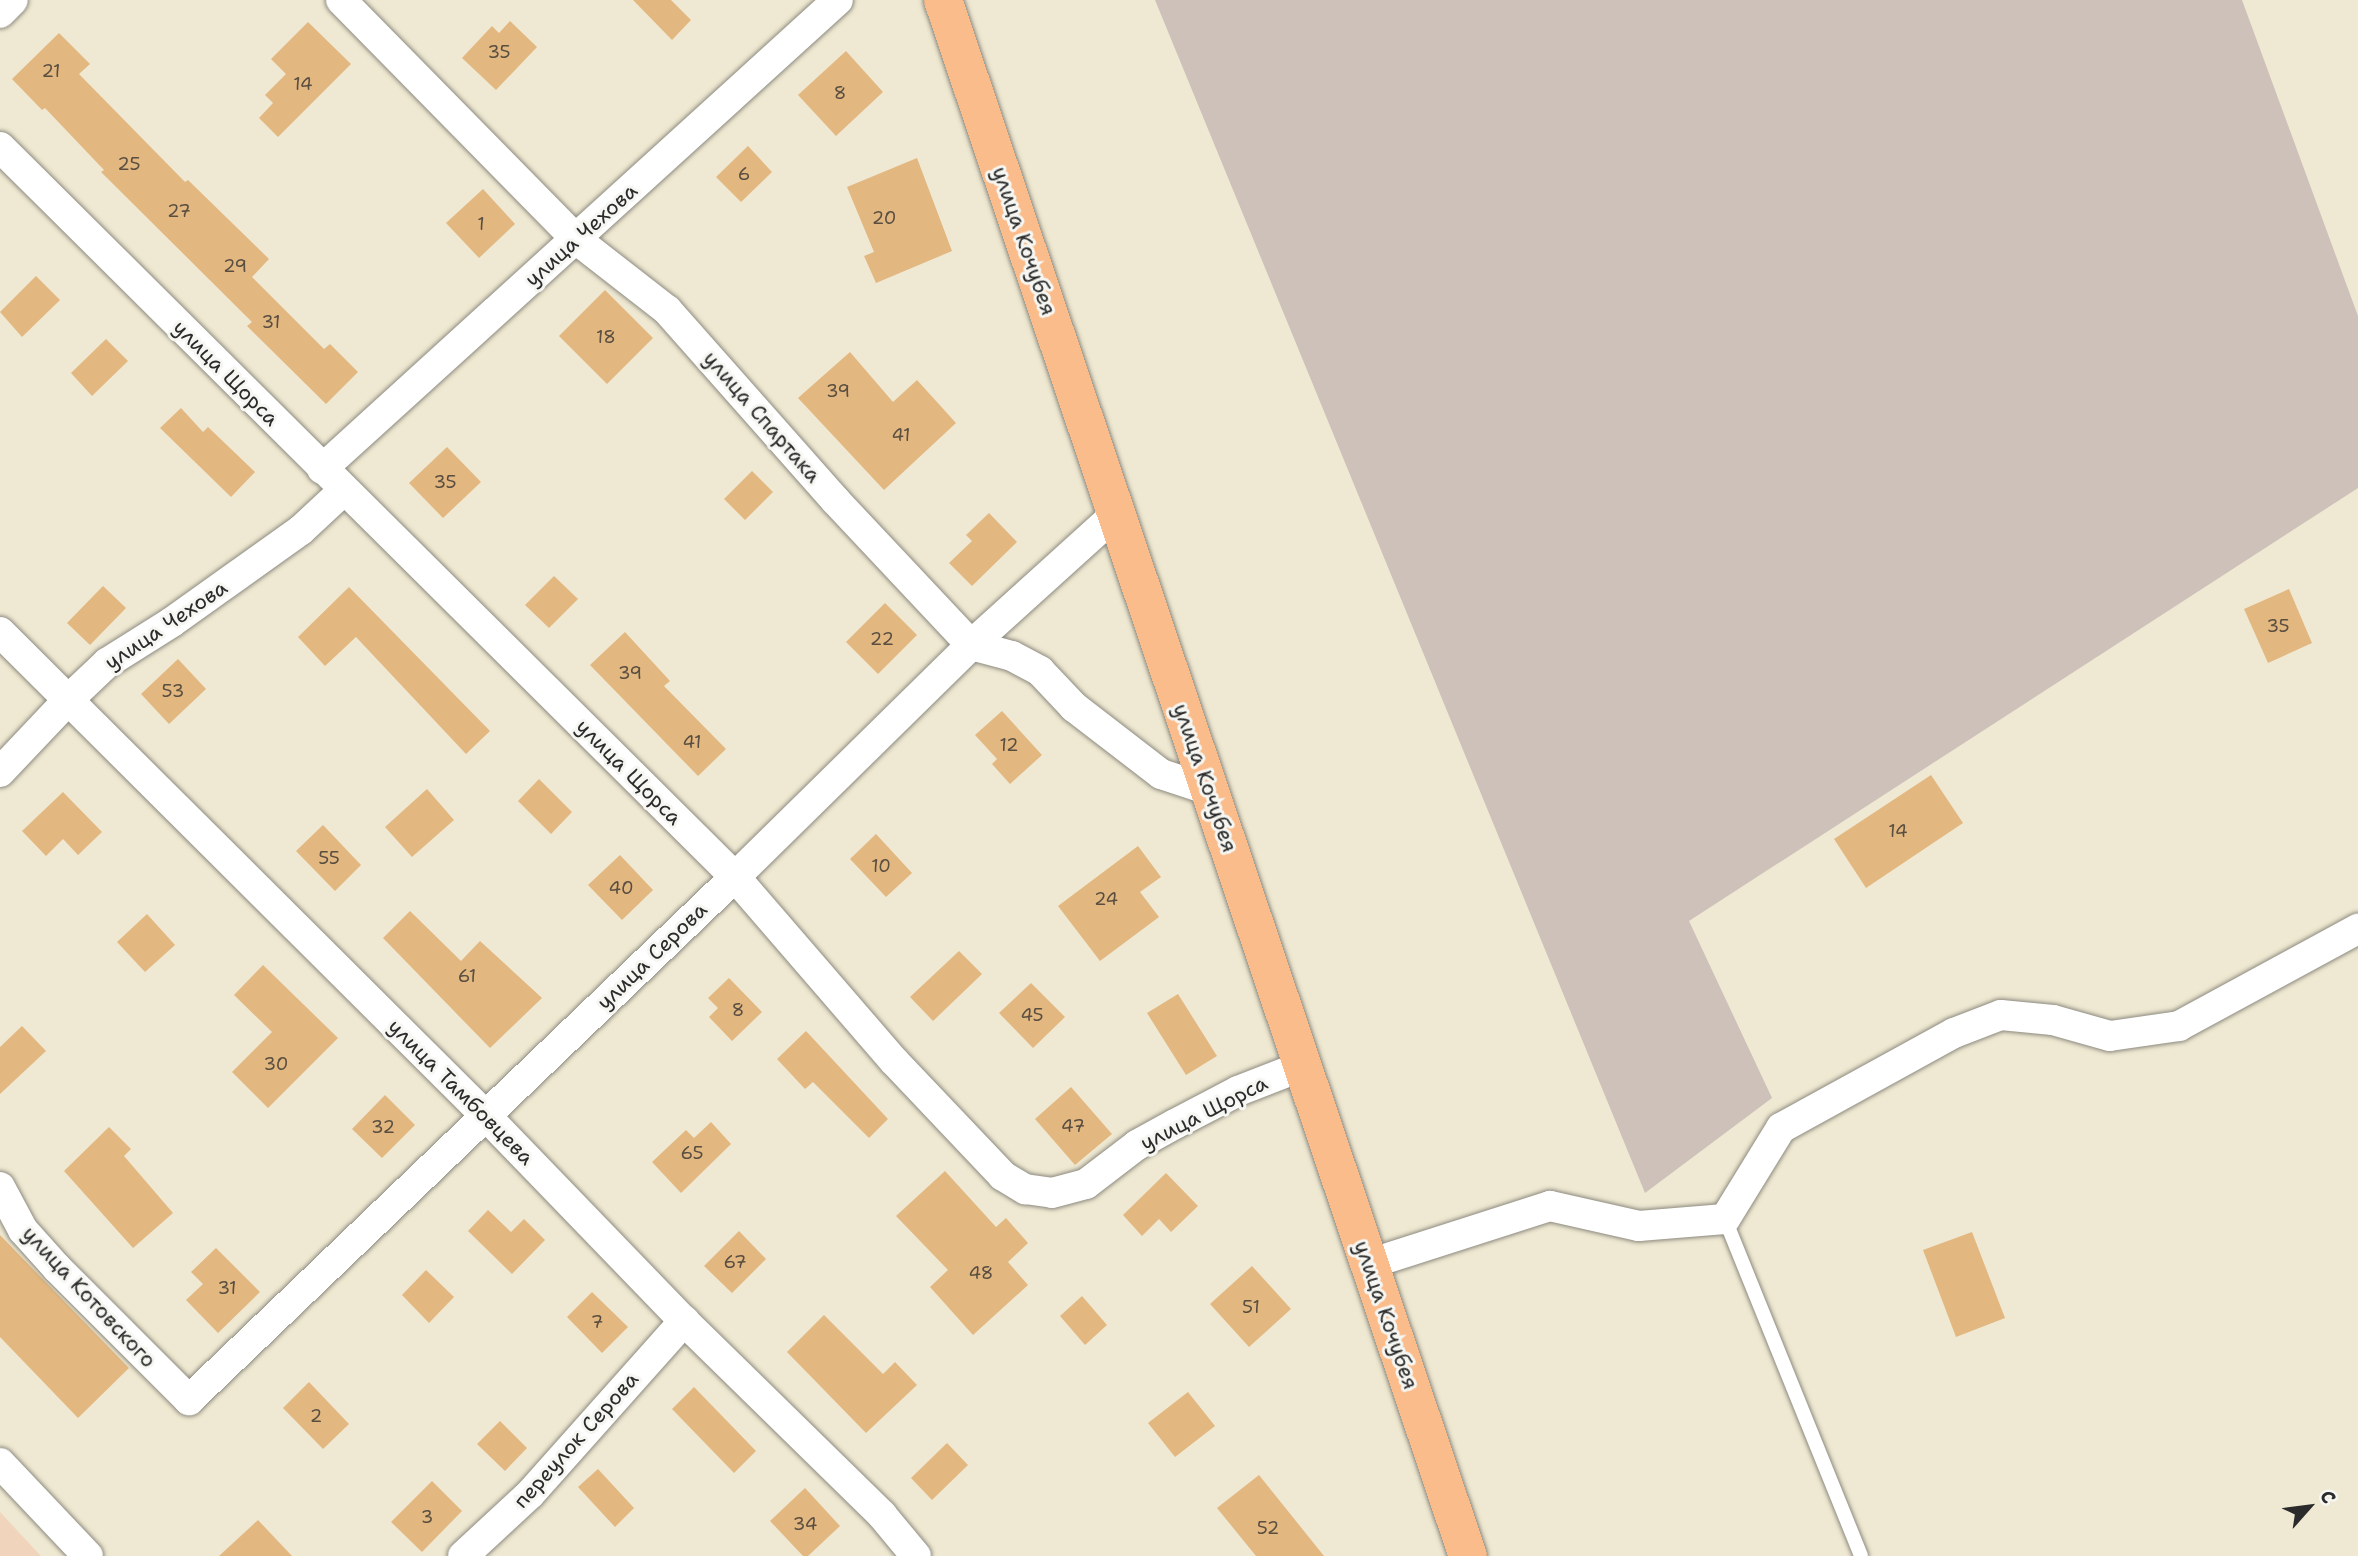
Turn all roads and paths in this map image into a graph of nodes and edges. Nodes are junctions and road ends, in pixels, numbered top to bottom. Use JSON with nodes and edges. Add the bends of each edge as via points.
{"nodes":[{"id":1,"x":13,"y":0,"type":"edge"},
{"id":2,"x":341,"y":0,"type":"edge"},
{"id":3,"x":838,"y":0,"type":"edge"},
{"id":4,"x":943,"y":0,"type":"edge"},
{"id":5,"x":0,"y":13,"type":"edge"},
{"id":6,"x":0,"y":147,"type":"edge"},
{"id":7,"x":577,"y":240,"type":"junction"},
{"id":8,"x":323,"y":469,"type":"junction"},
{"id":9,"x":344,"y":490,"type":"junction"},
{"id":10,"x":1116,"y":514,"type":"junction"},
{"id":11,"x":0,"y":632,"type":"edge"},
{"id":12,"x":971,"y":646,"type":"junction"},
{"id":13,"x":68,"y":700,"type":"junction"},
{"id":14,"x":0,"y":772,"type":"edge"},
{"id":15,"x":1209,"y":790,"type":"junction"},
{"id":16,"x":735,"y":877,"type":"junction"},
{"id":17,"x":2358,"y":929,"type":"edge"},
{"id":18,"x":1303,"y":1066,"type":"junction"},
{"id":19,"x":486,"y":1116,"type":"junction"},
{"id":20,"x":0,"y":1187,"type":"edge"},
{"id":21,"x":1725,"y":1219,"type":"junction"},
{"id":22,"x":1369,"y":1264,"type":"junction"},
{"id":23,"x":684,"y":1321,"type":"junction"},
{"id":24,"x":189,"y":1400,"type":"joint"},
{"id":25,"x":0,"y":1462,"type":"edge"},
{"id":26,"x":88,"y":1556,"type":"edge"},
{"id":27,"x":463,"y":1556,"type":"edge"},
{"id":28,"x":916,"y":1556,"type":"edge"},
{"id":29,"x":1468,"y":1556,"type":"edge"},
{"id":30,"x":1861,"y":1556,"type":"edge"}],
"edges":[{"from":1,"to":5,"type":"street"},
{"from":2,"to":7,"type":"street","name":"улица Спартака"},
{"from":3,"to":7,"type":"street","name":"улица Чехова"},
{"from":4,"to":10,"type":"main road","name":"улица Кочубея"},
{"from":6,"to":8,"type":"street","name":"улица Щорса"},
{"from":7,"to":8,"type":"street","name":"улица Чехова"},
{"from":7,"to":12,"type":"street","name":"улица Спартака","via":[[667,310]]},
{"from":8,"to":9,"type":"street","name":"улица Щорса"},
{"from":9,"to":13,"type":"street","name":"улица Чехова","via":[[301,530],[107,663]]},
{"from":9,"to":16,"type":"street","name":"улица Щорса"},
{"from":10,"to":12,"type":"street","name":"улица Серова"},
{"from":10,"to":15,"type":"main road","name":"улица Кочубея"},
{"from":11,"to":13,"type":"street","name":"улица Тамбовцева"},
{"from":12,"to":15,"type":"street","via":[[1012,656],[1040,671],[1074,707],[1161,774]]},
{"from":12,"to":16,"type":"street","name":"улица Серова"},
{"from":13,"to":14,"type":"street","name":"улица Чехова"},
{"from":13,"to":19,"type":"street","name":"улица Тамбовцева"},
{"from":15,"to":18,"type":"main road","name":"улица Кочубея"},
{"from":16,"to":18,"type":"street","name":"улица Щорса","via":[[894,1061],[974,1147],[1025,1189],[1052,1193],[1086,1184],[1137,1145],[1175,1124],[1238,1091]]},
{"from":16,"to":19,"type":"street","name":"улица Серова"},
{"from":17,"to":21,"type":"street","via":[[2179,1026],[2110,1037],[2053,1020],[2001,1015],[1954,1033],[1781,1128]]},
{"from":18,"to":22,"type":"main road","name":"улица Кочубея"},
{"from":19,"to":23,"type":"street","name":"улица Тамбовцева"},
{"from":19,"to":24,"type":"street","name":"улица Серова"},
{"from":20,"to":24,"type":"street","name":"улица Котовского","via":[[23,1230],[48,1259]]},
{"from":21,"to":22,"type":"street","via":[[1639,1226],[1550,1206]]},
{"from":21,"to":30,"type":"lane"},
{"from":22,"to":29,"type":"main road","name":"улица Кочубея"},
{"from":23,"to":27,"type":"street","name":"переулок Серова","via":[[530,1494]]},
{"from":23,"to":28,"type":"street","name":"улица Тамбовцева","via":[[882,1515]]},
{"from":25,"to":26,"type":"street"}]}
